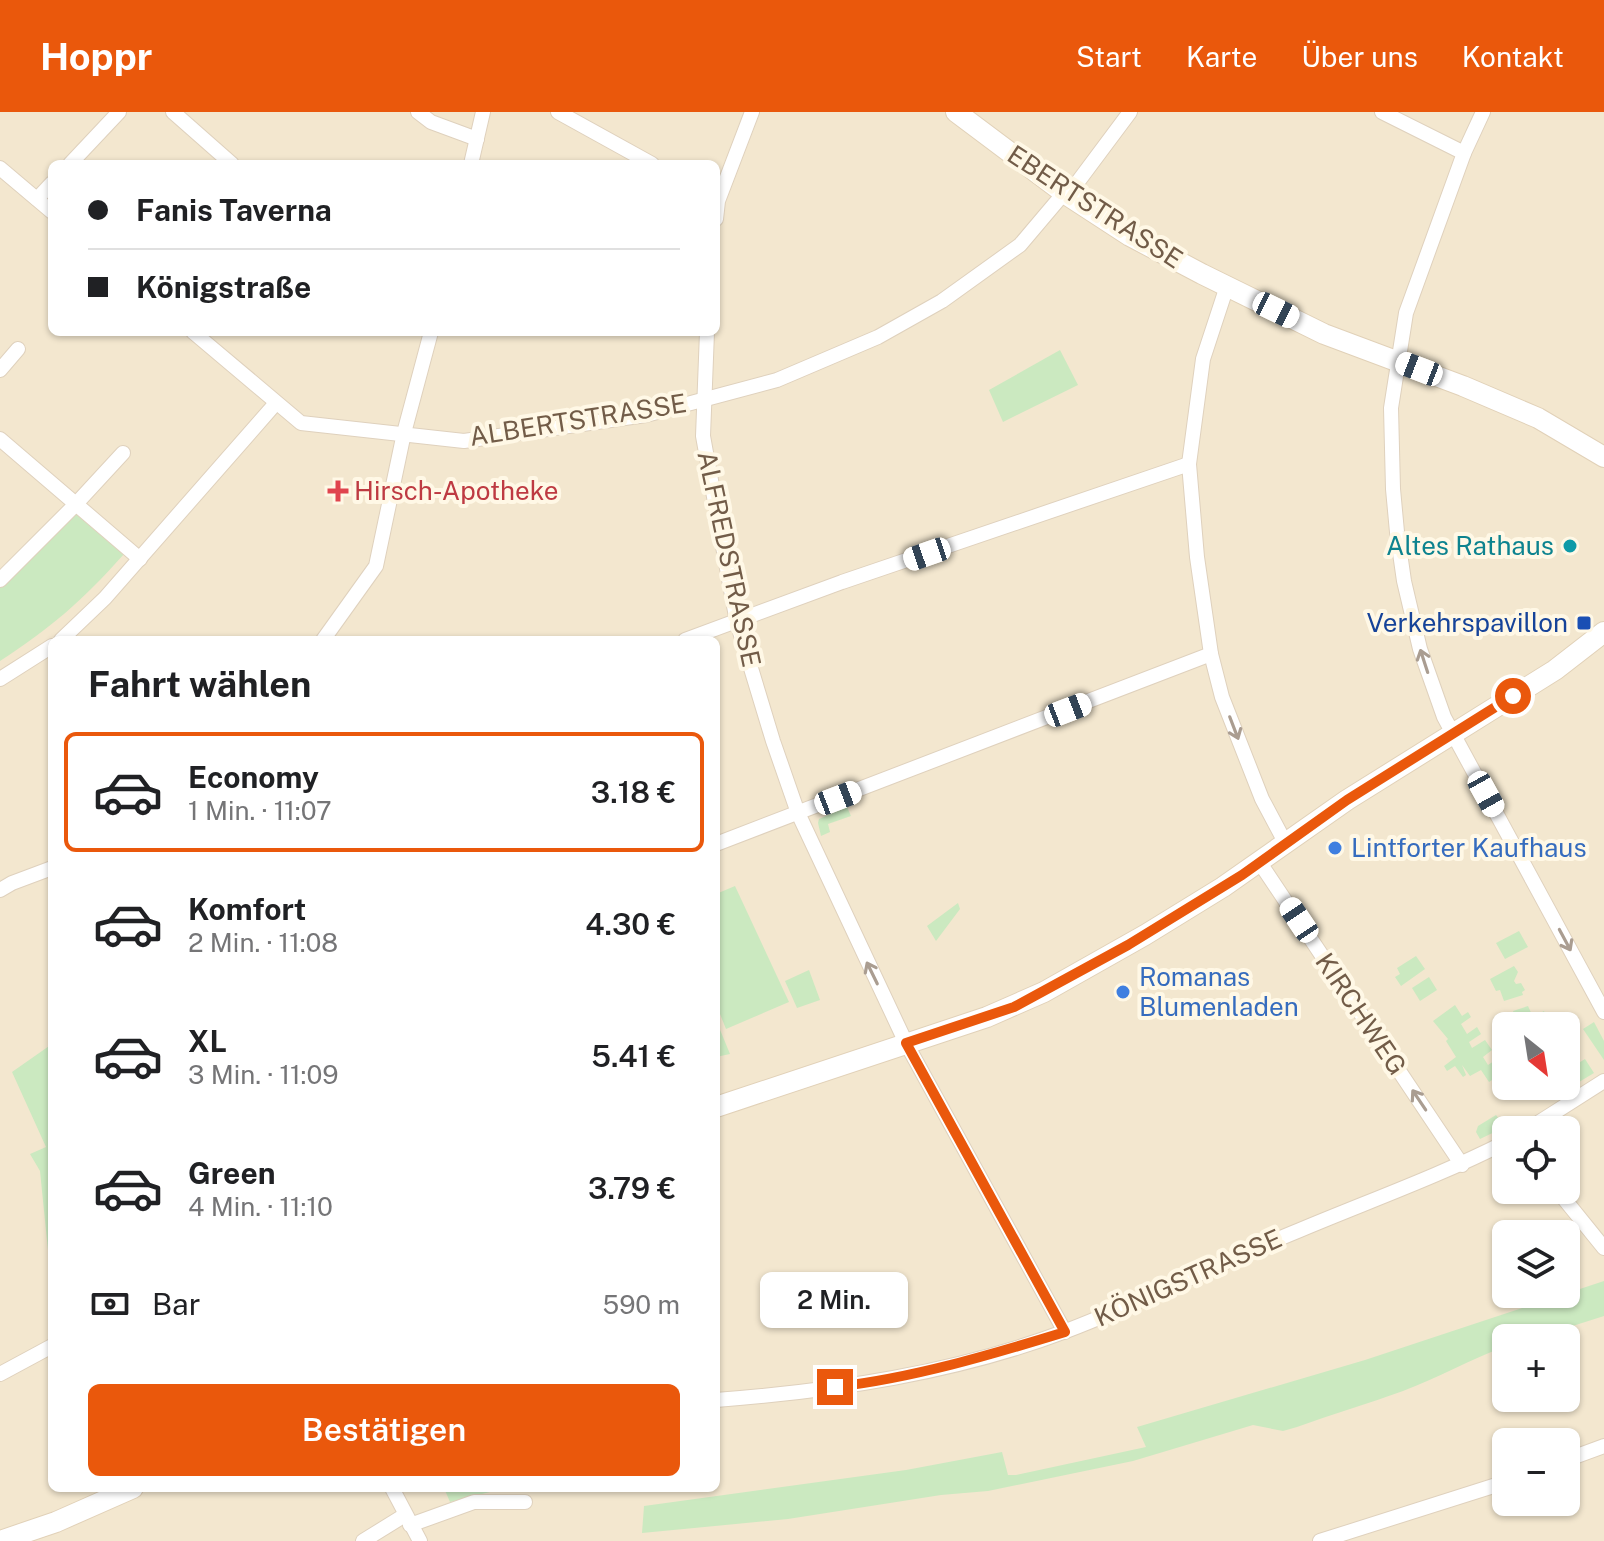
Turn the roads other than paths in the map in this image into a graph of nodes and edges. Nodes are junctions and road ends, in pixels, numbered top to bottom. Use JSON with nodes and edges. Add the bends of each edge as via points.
{"nodes":[{"id":1,"x":119,"y":112,"type":"edge"},
{"id":2,"x":173,"y":112,"type":"edge"},
{"id":3,"x":418,"y":112,"type":"edge"},
{"id":4,"x":483,"y":112,"type":"edge"},
{"id":5,"x":558,"y":112,"type":"edge"},
{"id":6,"x":752,"y":112,"type":"edge"},
{"id":7,"x":956,"y":112,"type":"edge"},
{"id":8,"x":1130,"y":112,"type":"edge"},
{"id":9,"x":1382,"y":112,"type":"edge"},
{"id":10,"x":1483,"y":112,"type":"edge"},
{"id":11,"x":477,"y":139,"type":"junction"},
{"id":12,"x":1464,"y":153,"type":"junction"},
{"id":13,"x":74,"y":160,"type":"edge"},
{"id":14,"x":227,"y":160,"type":"edge"},
{"id":15,"x":472,"y":160,"type":"edge"},
{"id":16,"x":645,"y":160,"type":"edge"},
{"id":17,"x":0,"y":168,"type":"edge"},
{"id":18,"x":48,"y":187,"type":"edge"},
{"id":19,"x":720,"y":192,"type":"edge"},
{"id":20,"x":1064,"y":193,"type":"junction"},
{"id":21,"x":37,"y":199,"type":"junction"},
{"id":22,"x":48,"y":209,"type":"edge"},
{"id":23,"x":1227,"y":286,"type":"junction"},
{"id":24,"x":198,"y":336,"type":"edge"},
{"id":25,"x":430,"y":336,"type":"edge"},
{"id":26,"x":707,"y":336,"type":"edge"},
{"id":27,"x":18,"y":349,"type":"dead end"},
{"id":28,"x":1397,"y":361,"type":"junction"},
{"id":29,"x":0,"y":370,"type":"edge"},
{"id":30,"x":703,"y":399,"type":"junction"},
{"id":31,"x":276,"y":403,"type":"junction"},
{"id":32,"x":404,"y":433,"type":"junction"},
{"id":33,"x":0,"y":439,"type":"edge"},
{"id":34,"x":123,"y":453,"type":"dead end"},
{"id":35,"x":1600,"y":457,"type":"edge"},
{"id":36,"x":1189,"y":464,"type":"junction"},
{"id":37,"x":75,"y":505,"type":"junction"},
{"id":38,"x":140,"y":559,"type":"junction"},
{"id":39,"x":0,"y":580,"type":"edge"},
{"id":40,"x":737,"y":622,"type":"junction"},
{"id":41,"x":66,"y":636,"type":"edge"},
{"id":42,"x":326,"y":636,"type":"edge"},
{"id":43,"x":697,"y":636,"type":"edge"},
{"id":44,"x":1602,"y":636,"type":"edge"},
{"id":45,"x":48,"y":649,"type":"edge"},
{"id":46,"x":1211,"y":654,"type":"junction"},
{"id":47,"x":0,"y":679,"type":"edge"},
{"id":48,"x":1454,"y":733,"type":"junction"},
{"id":49,"x":798,"y":813,"type":"junction"},
{"id":50,"x":720,"y":842,"type":"edge"},
{"id":51,"x":1286,"y":844,"type":"junction"},
{"id":52,"x":1260,"y":863,"type":"junction"},
{"id":53,"x":48,"y":870,"type":"edge"},
{"id":54,"x":0,"y":890,"type":"edge"},
{"id":55,"x":1604,"y":1012,"type":"edge"},
{"id":56,"x":906,"y":1043,"type":"junction"},
{"id":57,"x":1604,"y":1081,"type":"edge"},
{"id":58,"x":720,"y":1106,"type":"edge"},
{"id":59,"x":1549,"y":1116,"type":"edge"},
{"id":60,"x":1492,"y":1149,"type":"edge"},
{"id":61,"x":1462,"y":1165,"type":"junction"},
{"id":62,"x":1568,"y":1204,"type":"edge"},
{"id":63,"x":1604,"y":1248,"type":"edge"},
{"id":64,"x":1065,"y":1332,"type":"junction"},
{"id":65,"x":48,"y":1348,"type":"edge"},
{"id":66,"x":0,"y":1374,"type":"edge"},
{"id":67,"x":720,"y":1400,"type":"edge"},
{"id":68,"x":1604,"y":1446,"type":"edge"},
{"id":69,"x":1580,"y":1455,"type":"edge"},
{"id":70,"x":1492,"y":1486,"type":"edge"},
{"id":71,"x":124,"y":1492,"type":"edge"},
{"id":72,"x":394,"y":1492,"type":"edge"},
{"id":73,"x":525,"y":1502,"type":"dead end"},
{"id":74,"x":407,"y":1520,"type":"junction"},
{"id":75,"x":0,"y":1541,"type":"edge"},
{"id":76,"x":363,"y":1541,"type":"edge"},
{"id":77,"x":420,"y":1541,"type":"edge"},
{"id":78,"x":1320,"y":1541,"type":"edge"}],
"edges":[{"from":1,"to":13,"type":"street"},
{"from":2,"to":14,"type":"street"},
{"from":3,"to":11,"type":"street"},
{"from":4,"to":11,"type":"street"},
{"from":5,"to":16,"type":"street"},
{"from":6,"to":19,"type":"street"},
{"from":7,"to":20,"type":"street","name":"EBERTSTRASSE"},
{"from":8,"to":20,"type":"street","name":"ALBERTSTRASSE"},
{"from":9,"to":12,"type":"street"},
{"from":10,"to":12,"type":"street"},
{"from":11,"to":15,"type":"street"},
{"from":12,"to":28,"type":"street","via":[[1406,313]]},
{"from":17,"to":21,"type":"street"},
{"from":18,"to":21,"type":"street"},
{"from":20,"to":23,"type":"street","name":"EBERTSTRASSE","via":[[1130,236]]},
{"from":20,"to":30,"type":"street","name":"ALBERTSTRASSE","via":[[1020,245],[942,301],[878,337],[777,380]]},
{"from":21,"to":22,"type":"street"},
{"from":23,"to":28,"type":"street","name":"EBERTSTRASSE","via":[[1324,334]]},
{"from":23,"to":36,"type":"street","via":[[1203,359]]},
{"from":24,"to":31,"type":"street","name":"ALBERTSTRASSE"},
{"from":25,"to":32,"type":"street"},
{"from":26,"to":30,"type":"street","name":"ALFREDSTRASSE"},
{"from":27,"to":29,"type":"street"},
{"from":28,"to":35,"type":"street","name":"EBERTSTRASSE","via":[[1538,418]]},
{"from":48,"to":28,"type":"street","one_way":true,"via":[[1420,649],[1404,581],[1391,451]]},
{"from":30,"to":32,"type":"street","name":"ALBERTSTRASSE","via":[[646,415],[464,441]]},
{"from":30,"to":40,"type":"street","name":"ALFREDSTRASSE","via":[[703,436]]},
{"from":31,"to":32,"type":"street","name":"ALBERTSTRASSE","via":[[301,423]]},
{"from":31,"to":38,"type":"street"},
{"from":32,"to":42,"type":"street","via":[[376,566]]},
{"from":33,"to":37,"type":"street"},
{"from":34,"to":37,"type":"street"},
{"from":36,"to":40,"type":"street"},
{"from":36,"to":46,"type":"street"},
{"from":37,"to":38,"type":"street"},
{"from":37,"to":39,"type":"street"},
{"from":38,"to":41,"type":"street"},
{"from":40,"to":43,"type":"street"},
{"from":40,"to":49,"type":"street","name":"ALFREDSTRASSE"},
{"from":44,"to":48,"type":"street"},
{"from":45,"to":47,"type":"street"},
{"from":46,"to":49,"type":"street"},
{"from":46,"to":51,"type":"street","one_way":true,"via":[[1253,779]]},
{"from":48,"to":51,"type":"street"},
{"from":48,"to":55,"type":"street","one_way":true},
{"from":49,"to":50,"type":"street"},
{"from":56,"to":49,"type":"street","name":"ALFREDSTRASSE","one_way":true},
{"from":51,"to":52,"type":"street"},
{"from":52,"to":56,"type":"street","via":[[1037,996]]},
{"from":61,"to":52,"type":"street","name":"KIRCHWEG","one_way":true},
{"from":53,"to":54,"type":"street"},
{"from":56,"to":58,"type":"street"},
{"from":56,"to":64,"type":"street","name":"ALFREDSTRASSE"},
{"from":57,"to":59,"type":"street"},
{"from":60,"to":61,"type":"street","name":"KÖNIGSTRASSE"},
{"from":61,"to":64,"type":"street","name":"KÖNIGSTRASSE"},
{"from":62,"to":63,"type":"street"},
{"from":64,"to":67,"type":"street","name":"KÖNIGSTRASSE","via":[[979,1359],[866,1383]]},
{"from":65,"to":66,"type":"street"},
{"from":68,"to":69,"type":"street"},
{"from":70,"to":78,"type":"street"},
{"from":71,"to":75,"type":"street"},
{"from":72,"to":74,"type":"street"},
{"from":73,"to":74,"type":"street","via":[[474,1502]]},
{"from":74,"to":76,"type":"street","via":[[388,1523]]},
{"from":74,"to":77,"type":"street"}]}
